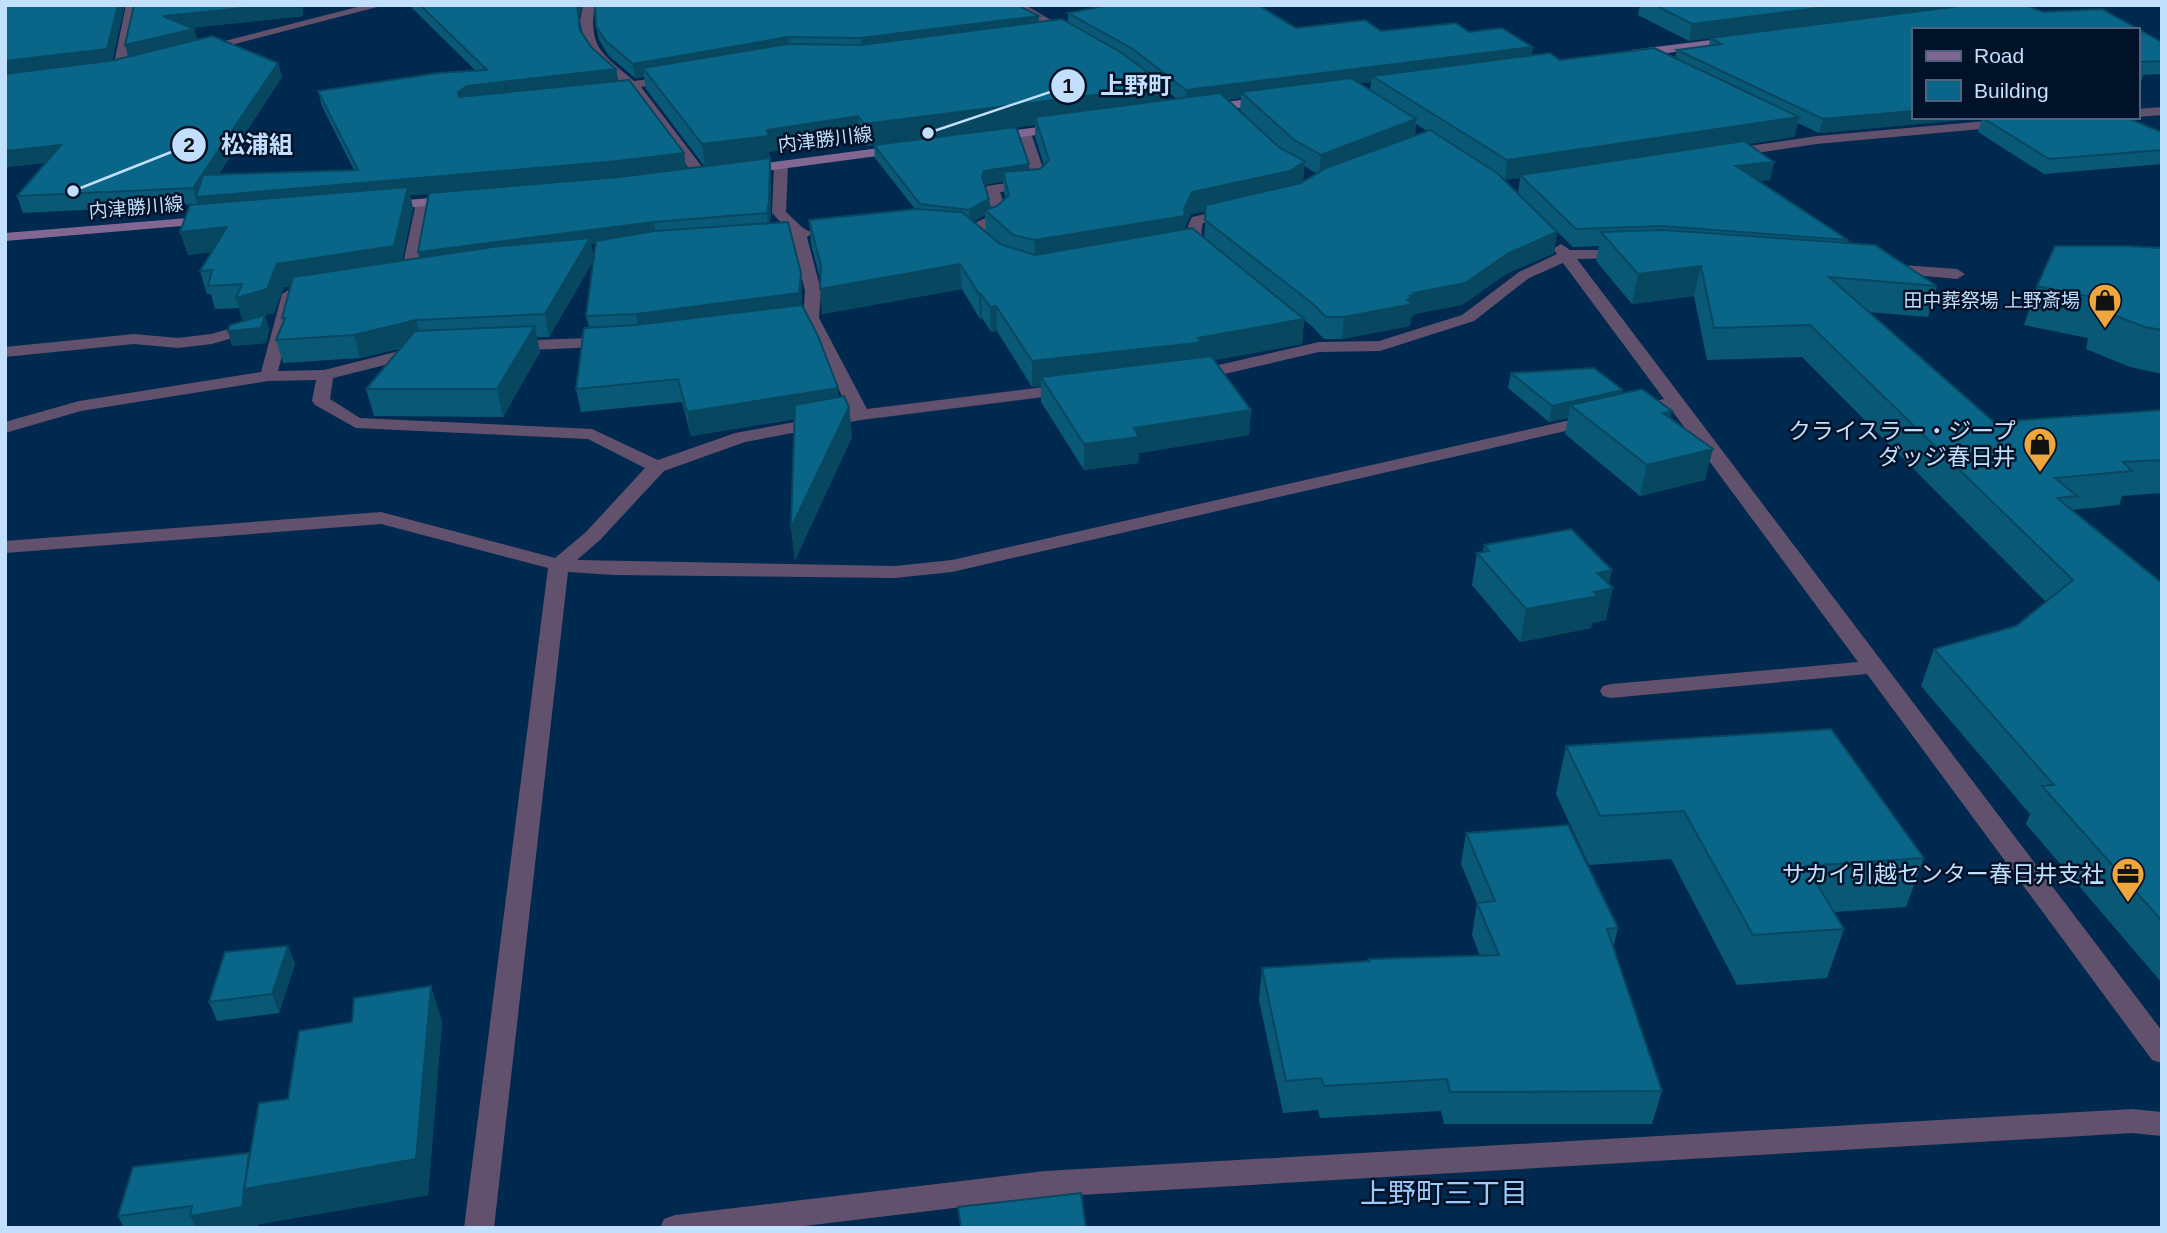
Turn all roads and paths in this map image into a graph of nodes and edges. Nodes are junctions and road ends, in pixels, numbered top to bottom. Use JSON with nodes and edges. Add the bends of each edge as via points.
{"nodes":[{"id":1,"x":132,"y":5,"type":"edge"},
{"id":2,"x":380,"y":5,"type":"edge"},
{"id":3,"x":589,"y":5,"type":"edge"},
{"id":4,"x":1016,"y":5,"type":"edge"},
{"id":5,"x":335,"y":11,"type":"edge"},
{"id":6,"x":1068,"y":33,"type":"junction"},
{"id":7,"x":1050,"y":37,"type":"edge"},
{"id":8,"x":1754,"y":38,"type":"edge"},
{"id":9,"x":1080,"y":40,"type":"edge"},
{"id":10,"x":186,"y":52,"type":"edge"},
{"id":11,"x":1640,"y":53,"type":"junction"},
{"id":12,"x":1613,"y":56,"type":"edge"},
{"id":13,"x":1664,"y":64,"type":"edge"},
{"id":14,"x":132,"y":65,"type":"edge"},
{"id":15,"x":685,"y":76,"type":"edge"},
{"id":16,"x":629,"y":87,"type":"junction"},
{"id":17,"x":1287,"y":98,"type":"edge"},
{"id":18,"x":1196,"y":110,"type":"edge"},
{"id":19,"x":2162,"y":111,"type":"edge"},
{"id":20,"x":2139,"y":113,"type":"edge"},
{"id":21,"x":2029,"y":121,"type":"edge"},
{"id":22,"x":1077,"y":126,"type":"edge"},
{"id":23,"x":1794,"y":129,"type":"edge"},
{"id":24,"x":1024,"y":133,"type":"junction"},
{"id":25,"x":984,"y":138,"type":"edge"},
{"id":26,"x":1817,"y":140,"type":"junction"},
{"id":27,"x":916,"y":147,"type":"edge"},
{"id":28,"x":1708,"y":156,"type":"edge"},
{"id":29,"x":781,"y":165,"type":"junction"},
{"id":30,"x":708,"y":174,"type":"joint"},
{"id":31,"x":462,"y":199,"type":"edge"},
{"id":32,"x":423,"y":203,"type":"junction"},
{"id":33,"x":367,"y":207,"type":"edge"},
{"id":34,"x":1245,"y":209,"type":"edge"},
{"id":35,"x":228,"y":219,"type":"edge"},
{"id":36,"x":799,"y":232,"type":"junction"},
{"id":37,"x":827,"y":234,"type":"edge"},
{"id":38,"x":747,"y":235,"type":"edge"},
{"id":39,"x":1549,"y":236,"type":"edge"},
{"id":40,"x":5,"y":237,"type":"edge"},
{"id":41,"x":986,"y":245,"type":"edge"},
{"id":42,"x":1645,"y":253,"type":"edge"},
{"id":43,"x":1567,"y":255,"type":"junction"},
{"id":44,"x":1217,"y":262,"type":"edge"},
{"id":45,"x":1869,"y":267,"type":"edge"},
{"id":46,"x":409,"y":273,"type":"edge"},
{"id":47,"x":1957,"y":274,"type":"dead end"},
{"id":48,"x":303,"y":290,"type":"edge"},
{"id":49,"x":283,"y":318,"type":"junction"},
{"id":50,"x":1304,"y":331,"type":"edge"},
{"id":51,"x":626,"y":341,"type":"edge"},
{"id":52,"x":488,"y":346,"type":"edge"},
{"id":53,"x":1319,"y":347,"type":"junction"},
{"id":54,"x":436,"y":349,"type":"edge"},
{"id":55,"x":5,"y":352,"type":"edge"},
{"id":56,"x":325,"y":375,"type":"junction"},
{"id":57,"x":268,"y":376,"type":"junction"},
{"id":58,"x":1182,"y":377,"type":"edge"},
{"id":59,"x":1088,"y":387,"type":"edge"},
{"id":60,"x":1676,"y":401,"type":"junction"},
{"id":61,"x":860,"y":415,"type":"junction"},
{"id":62,"x":5,"y":428,"type":"edge"},
{"id":63,"x":657,"y":467,"type":"junction"},
{"id":64,"x":5,"y":547,"type":"edge"},
{"id":65,"x":559,"y":565,"type":"junction"},
{"id":66,"x":1874,"y":667,"type":"junction"},
{"id":67,"x":1611,"y":691,"type":"dead end"},
{"id":68,"x":2162,"y":1052,"type":"edge"},
{"id":69,"x":2162,"y":1124,"type":"edge"},
{"id":70,"x":478,"y":1228,"type":"edge"},
{"id":71,"x":676,"y":1228,"type":"edge"}],
"edges":[{"from":1,"to":14,"type":"street","via":[[112,69]]},
{"from":2,"to":5,"type":"street"},
{"from":3,"to":16,"type":"street","via":[[586,21],[592,51]]},
{"from":4,"to":6,"type":"street"},
{"from":5,"to":10,"type":"street"},
{"from":6,"to":7,"type":"street"},
{"from":6,"to":9,"type":"street"},
{"from":8,"to":11,"type":"main road"},
{"from":11,"to":12,"type":"main road"},
{"from":11,"to":13,"type":"street"},
{"from":15,"to":16,"type":"street"},
{"from":16,"to":30,"type":"street"},
{"from":17,"to":18,"type":"main road","via":[[1228,111]]},
{"from":19,"to":20,"type":"street"},
{"from":21,"to":26,"type":"street"},
{"from":22,"to":24,"type":"main road"},
{"from":23,"to":26,"type":"street"},
{"from":24,"to":25,"type":"main road"},
{"from":24,"to":41,"type":"street","via":[[1040,180],[1035,185],[992,188],[1001,215],[991,223],[964,228]]},
{"from":26,"to":28,"type":"street"},
{"from":27,"to":29,"type":"main road","name":"内津勝川線"},
{"from":29,"to":30,"type":"main road","name":"内津勝川線"},
{"from":29,"to":36,"type":"street","via":[[779,213]]},
{"from":31,"to":32,"type":"main road"},
{"from":32,"to":33,"type":"main road"},
{"from":32,"to":46,"type":"street"},
{"from":34,"to":44,"type":"street","via":[[1197,220],[1188,246]]},
{"from":35,"to":40,"type":"main road","name":"内津勝川線"},
{"from":36,"to":37,"type":"street"},
{"from":36,"to":38,"type":"street"},
{"from":36,"to":61,"type":"street","via":[[813,290],[805,319]]},
{"from":39,"to":43,"type":"street"},
{"from":42,"to":43,"type":"street"},
{"from":43,"to":53,"type":"street","via":[[1524,275],[1468,318],[1380,346]]},
{"from":43,"to":60,"type":"street"},
{"from":45,"to":47,"type":"street"},
{"from":48,"to":49,"type":"street","via":[[290,293]]},
{"from":49,"to":55,"type":"street","via":[[201,341],[134,339]]},
{"from":49,"to":57,"type":"street"},
{"from":50,"to":53,"type":"street"},
{"from":51,"to":52,"type":"street"},
{"from":53,"to":58,"type":"street"},
{"from":54,"to":56,"type":"street"},
{"from":56,"to":57,"type":"street"},
{"from":56,"to":63,"type":"street","via":[[321,401],[356,423],[592,434]]},
{"from":57,"to":62,"type":"street","via":[[79,406]]},
{"from":59,"to":61,"type":"street"},
{"from":60,"to":65,"type":"street","via":[[952,566],[895,572]]},
{"from":60,"to":66,"type":"street"},
{"from":61,"to":63,"type":"street","via":[[741,437]]},
{"from":63,"to":65,"type":"street","via":[[593,536]]},
{"from":64,"to":65,"type":"street","via":[[381,518]]},
{"from":65,"to":70,"type":"street"},
{"from":66,"to":67,"type":"street"},
{"from":66,"to":68,"type":"street"},
{"from":69,"to":71,"type":"street","via":[[2132,1121],[1045,1184]]}]}
